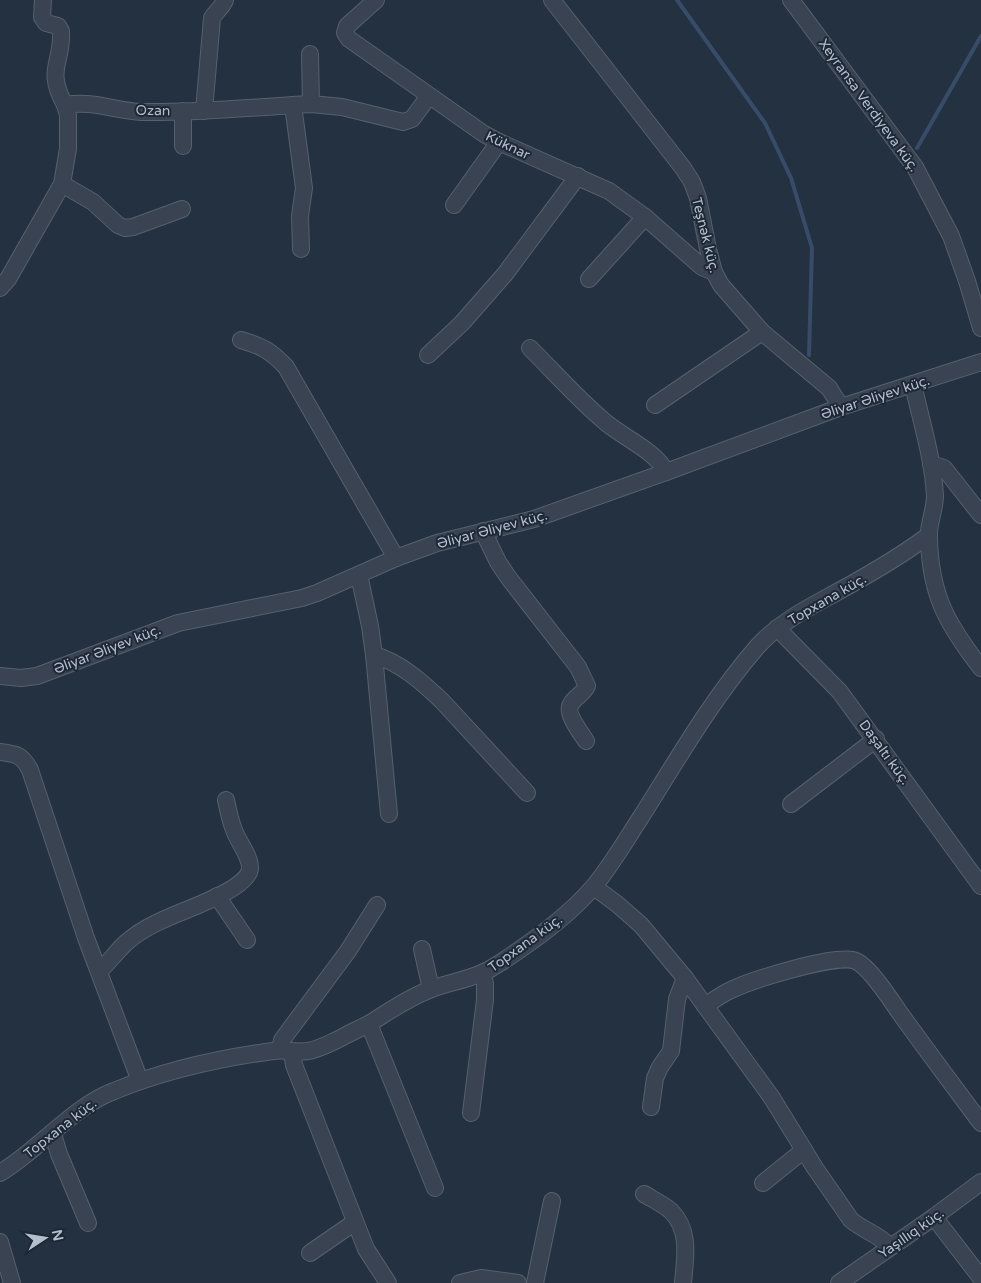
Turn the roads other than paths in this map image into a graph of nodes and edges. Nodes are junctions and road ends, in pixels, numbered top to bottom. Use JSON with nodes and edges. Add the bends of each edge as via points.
{"nodes":[{"id":1,"x":42,"y":0,"type":"edge"},
{"id":2,"x":225,"y":0,"type":"edge"},
{"id":3,"x":376,"y":0,"type":"edge"},
{"id":4,"x":552,"y":0,"type":"edge"},
{"id":5,"x":791,"y":0,"type":"edge"},
{"id":6,"x":310,"y":54,"type":"dead end"},
{"id":7,"x":429,"y":96,"type":"junction"},
{"id":8,"x":311,"y":104,"type":"junction"},
{"id":9,"x":65,"y":105,"type":"junction"},
{"id":10,"x":293,"y":105,"type":"junction"},
{"id":11,"x":204,"y":110,"type":"junction"},
{"id":12,"x":183,"y":111,"type":"junction"},
{"id":13,"x":499,"y":142,"type":"junction"},
{"id":14,"x":183,"y":146,"type":"dead end"},
{"id":15,"x":578,"y":176,"type":"junction"},
{"id":16,"x":62,"y":184,"type":"junction"},
{"id":17,"x":454,"y":205,"type":"dead end"},
{"id":18,"x":182,"y":209,"type":"dead end"},
{"id":19,"x":645,"y":218,"type":"junction"},
{"id":20,"x":301,"y":249,"type":"dead end"},
{"id":21,"x":714,"y":272,"type":"junction"},
{"id":22,"x":589,"y":279,"type":"dead end"},
{"id":23,"x":0,"y":288,"type":"edge"},
{"id":24,"x":981,"y":328,"type":"edge"},
{"id":25,"x":762,"y":332,"type":"junction"},
{"id":26,"x":241,"y":340,"type":"dead end"},
{"id":27,"x":530,"y":348,"type":"dead end"},
{"id":28,"x":428,"y":355,"type":"dead end"},
{"id":29,"x":981,"y":362,"type":"edge"},
{"id":30,"x":913,"y":384,"type":"junction"},
{"id":31,"x":655,"y":405,"type":"dead end"},
{"id":32,"x":841,"y":407,"type":"junction"},
{"id":33,"x":931,"y":464,"type":"junction"},
{"id":34,"x":666,"y":472,"type":"junction"},
{"id":35,"x":981,"y":515,"type":"edge"},
{"id":36,"x":482,"y":531,"type":"junction"},
{"id":37,"x":929,"y":535,"type":"junction"},
{"id":38,"x":396,"y":558,"type":"junction"},
{"id":39,"x":359,"y":574,"type":"junction"},
{"id":40,"x":777,"y":628,"type":"junction"},
{"id":41,"x":374,"y":655,"type":"junction"},
{"id":42,"x":981,"y":668,"type":"edge"},
{"id":43,"x":0,"y":676,"type":"edge"},
{"id":44,"x":876,"y":738,"type":"junction"},
{"id":45,"x":586,"y":741,"type":"dead end"},
{"id":46,"x":0,"y":752,"type":"edge"},
{"id":47,"x":527,"y":793,"type":"dead end"},
{"id":48,"x":226,"y":800,"type":"dead end"},
{"id":49,"x":791,"y":804,"type":"dead end"},
{"id":50,"x":389,"y":814,"type":"dead end"},
{"id":51,"x":981,"y":886,"type":"edge"},
{"id":52,"x":594,"y":887,"type":"junction"},
{"id":53,"x":217,"y":896,"type":"junction"},
{"id":54,"x":377,"y":905,"type":"dead end"},
{"id":55,"x":247,"y":940,"type":"dead end"},
{"id":56,"x":422,"y":948,"type":"dead end"},
{"id":57,"x":99,"y":971,"type":"junction"},
{"id":58,"x":483,"y":974,"type":"junction"},
{"id":59,"x":685,"y":978,"type":"junction"},
{"id":60,"x":430,"y":989,"type":"junction"},
{"id":61,"x":705,"y":1006,"type":"junction"},
{"id":62,"x":369,"y":1024,"type":"junction"},
{"id":63,"x":286,"y":1051,"type":"junction"},
{"id":64,"x":140,"y":1081,"type":"junction"},
{"id":65,"x":651,"y":1107,"type":"dead end"},
{"id":66,"x":471,"y":1112,"type":"dead end"},
{"id":67,"x":981,"y":1123,"type":"edge"},
{"id":68,"x":52,"y":1134,"type":"junction"},
{"id":69,"x":804,"y":1150,"type":"junction"},
{"id":70,"x":0,"y":1173,"type":"edge"},
{"id":71,"x":981,"y":1182,"type":"edge"},
{"id":72,"x":763,"y":1183,"type":"dead end"},
{"id":73,"x":434,"y":1188,"type":"dead end"},
{"id":74,"x":644,"y":1194,"type":"dead end"},
{"id":75,"x":552,"y":1201,"type":"dead end"},
{"id":76,"x":934,"y":1217,"type":"junction"},
{"id":77,"x":355,"y":1222,"type":"junction"},
{"id":78,"x":88,"y":1223,"type":"dead end"},
{"id":79,"x":0,"y":1242,"type":"edge"},
{"id":80,"x":890,"y":1247,"type":"junction"},
{"id":81,"x":310,"y":1253,"type":"dead end"},
{"id":82,"x":981,"y":1278,"type":"edge"},
{"id":83,"x":12,"y":1283,"type":"edge"},
{"id":84,"x":388,"y":1283,"type":"edge"},
{"id":85,"x":460,"y":1283,"type":"edge"},
{"id":86,"x":518,"y":1283,"type":"edge"},
{"id":87,"x":535,"y":1283,"type":"edge"},
{"id":88,"x":683,"y":1283,"type":"edge"},
{"id":89,"x":840,"y":1283,"type":"edge"}],
"edges":[{"from":1,"to":9,"type":"street","via":[[42,17],[61,31],[55,80]]},
{"from":2,"to":11,"type":"street","via":[[212,18]]},
{"from":3,"to":7,"type":"street","name":"Küknar","via":[[346,26],[348,39]]},
{"from":4,"to":21,"type":"street","name":"Teşnək küç.","via":[[692,182]]},
{"from":5,"to":24,"type":"street","name":"Xeyransa Verdiyeva küç.","via":[[915,167],[950,236]]},
{"from":6,"to":8,"type":"street"},
{"from":7,"to":8,"type":"street","name":"Ozan","via":[[412,119],[402,122],[342,107]]},
{"from":7,"to":13,"type":"street","name":"Küknar"},
{"from":8,"to":10,"type":"street","name":"Ozan"},
{"from":9,"to":12,"type":"street","name":"Ozan","via":[[86,102],[139,112]]},
{"from":9,"to":16,"type":"street","via":[[68,149]]},
{"from":10,"to":11,"type":"street","name":"Ozan"},
{"from":10,"to":20,"type":"street","via":[[304,188],[300,216]]},
{"from":11,"to":12,"type":"street","name":"Ozan"},
{"from":12,"to":14,"type":"street"},
{"from":13,"to":15,"type":"street","name":"Küknar"},
{"from":13,"to":17,"type":"street"},
{"from":15,"to":19,"type":"street","name":"Küknar","via":[[609,191]]},
{"from":15,"to":28,"type":"street","via":[[505,274]]},
{"from":16,"to":18,"type":"street","via":[[93,202],[125,228]]},
{"from":16,"to":23,"type":"street"},
{"from":19,"to":21,"type":"street","name":"Küknar","via":[[702,267]]},
{"from":19,"to":22,"type":"street"},
{"from":21,"to":25,"type":"street","name":"Teşnək küç.","via":[[721,285]]},
{"from":25,"to":31,"type":"street"},
{"from":25,"to":32,"type":"street","name":"Teşnək küç.","via":[[829,388]]},
{"from":26,"to":38,"type":"street","via":[[262,346],[286,367]]},
{"from":27,"to":34,"type":"street","via":[[602,420],[656,458]]},
{"from":29,"to":30,"type":"street","name":"Əliyar Əliyev küç."},
{"from":30,"to":32,"type":"street","name":"Əliyar Əliyev küç."},
{"from":30,"to":33,"type":"street"},
{"from":32,"to":34,"type":"street","name":"Əliyar Əliyev küç."},
{"from":33,"to":35,"type":"street","via":[[944,468]]},
{"from":33,"to":37,"type":"street","via":[[935,498]]},
{"from":34,"to":36,"type":"street","name":"Əliyar Əliyev küç.","via":[[534,519]]},
{"from":36,"to":38,"type":"street","name":"Əliyar Əliyev küç."},
{"from":36,"to":45,"type":"street","via":[[508,577],[585,680],[584,692],[569,710]]},
{"from":37,"to":40,"type":"street","name":"Topxana küç.","via":[[908,552]]},
{"from":37,"to":42,"type":"street","via":[[933,582],[944,614]]},
{"from":38,"to":39,"type":"street","name":"Əliyar Əliyev küç."},
{"from":39,"to":41,"type":"street"},
{"from":39,"to":43,"type":"street","name":"Əliyar Əliyev küç.","via":[[302,598],[166,626],[37,676]]},
{"from":40,"to":44,"type":"street","name":"Daşaltı küç.","via":[[840,692]]},
{"from":40,"to":52,"type":"street","name":"Topxana küç.","via":[[742,666],[702,721]]},
{"from":41,"to":47,"type":"street","via":[[391,661],[428,688]]},
{"from":41,"to":50,"type":"street"},
{"from":44,"to":49,"type":"street"},
{"from":44,"to":51,"type":"street","name":"Daşaltı küç."},
{"from":46,"to":57,"type":"street","via":[[15,754],[30,770]]},
{"from":48,"to":53,"type":"street","via":[[234,831],[250,869],[244,881]]},
{"from":52,"to":58,"type":"street","name":"Topxana küç.","via":[[557,922]]},
{"from":52,"to":59,"type":"street","via":[[641,925]]},
{"from":53,"to":55,"type":"street"},
{"from":53,"to":57,"type":"street","via":[[140,932]]},
{"from":54,"to":63,"type":"street","via":[[348,951],[282,1040]]},
{"from":56,"to":60,"type":"street"},
{"from":57,"to":64,"type":"street"},
{"from":58,"to":60,"type":"street","name":"Topxana küç."},
{"from":58,"to":66,"type":"street","via":[[485,1000]]},
{"from":59,"to":61,"type":"street"},
{"from":59,"to":65,"type":"street","via":[[677,999],[671,1051],[655,1078]]},
{"from":60,"to":62,"type":"street","name":"Topxana küç."},
{"from":61,"to":67,"type":"street","via":[[730,990],[754,981],[826,961],[855,961],[865,967]]},
{"from":61,"to":69,"type":"street","via":[[772,1098]]},
{"from":62,"to":63,"type":"street","name":"Topxana küç.","via":[[318,1048],[305,1052]]},
{"from":62,"to":73,"type":"street"},
{"from":63,"to":64,"type":"street","name":"Topxana küç.","via":[[242,1056]]},
{"from":63,"to":77,"type":"street"},
{"from":64,"to":68,"type":"street","name":"Topxana küç.","via":[[89,1103]]},
{"from":68,"to":70,"type":"street","name":"Topxana küç."},
{"from":68,"to":78,"type":"street"},
{"from":69,"to":72,"type":"street"},
{"from":69,"to":80,"type":"street","via":[[851,1220],[884,1239]]},
{"from":71,"to":76,"type":"street","name":"Yaşıllıq küç."},
{"from":74,"to":88,"type":"street","via":[[670,1210],[681,1227],[686,1247]]},
{"from":75,"to":87,"type":"street"},
{"from":76,"to":80,"type":"street","name":"Yaşıllıq küç."},
{"from":76,"to":82,"type":"street"},
{"from":77,"to":81,"type":"street"},
{"from":77,"to":84,"type":"street","via":[[366,1249]]},
{"from":79,"to":83,"type":"street"},
{"from":80,"to":89,"type":"street","name":"Yaşıllıq küç."},
{"from":85,"to":86,"type":"street","via":[[481,1278]]}]}
